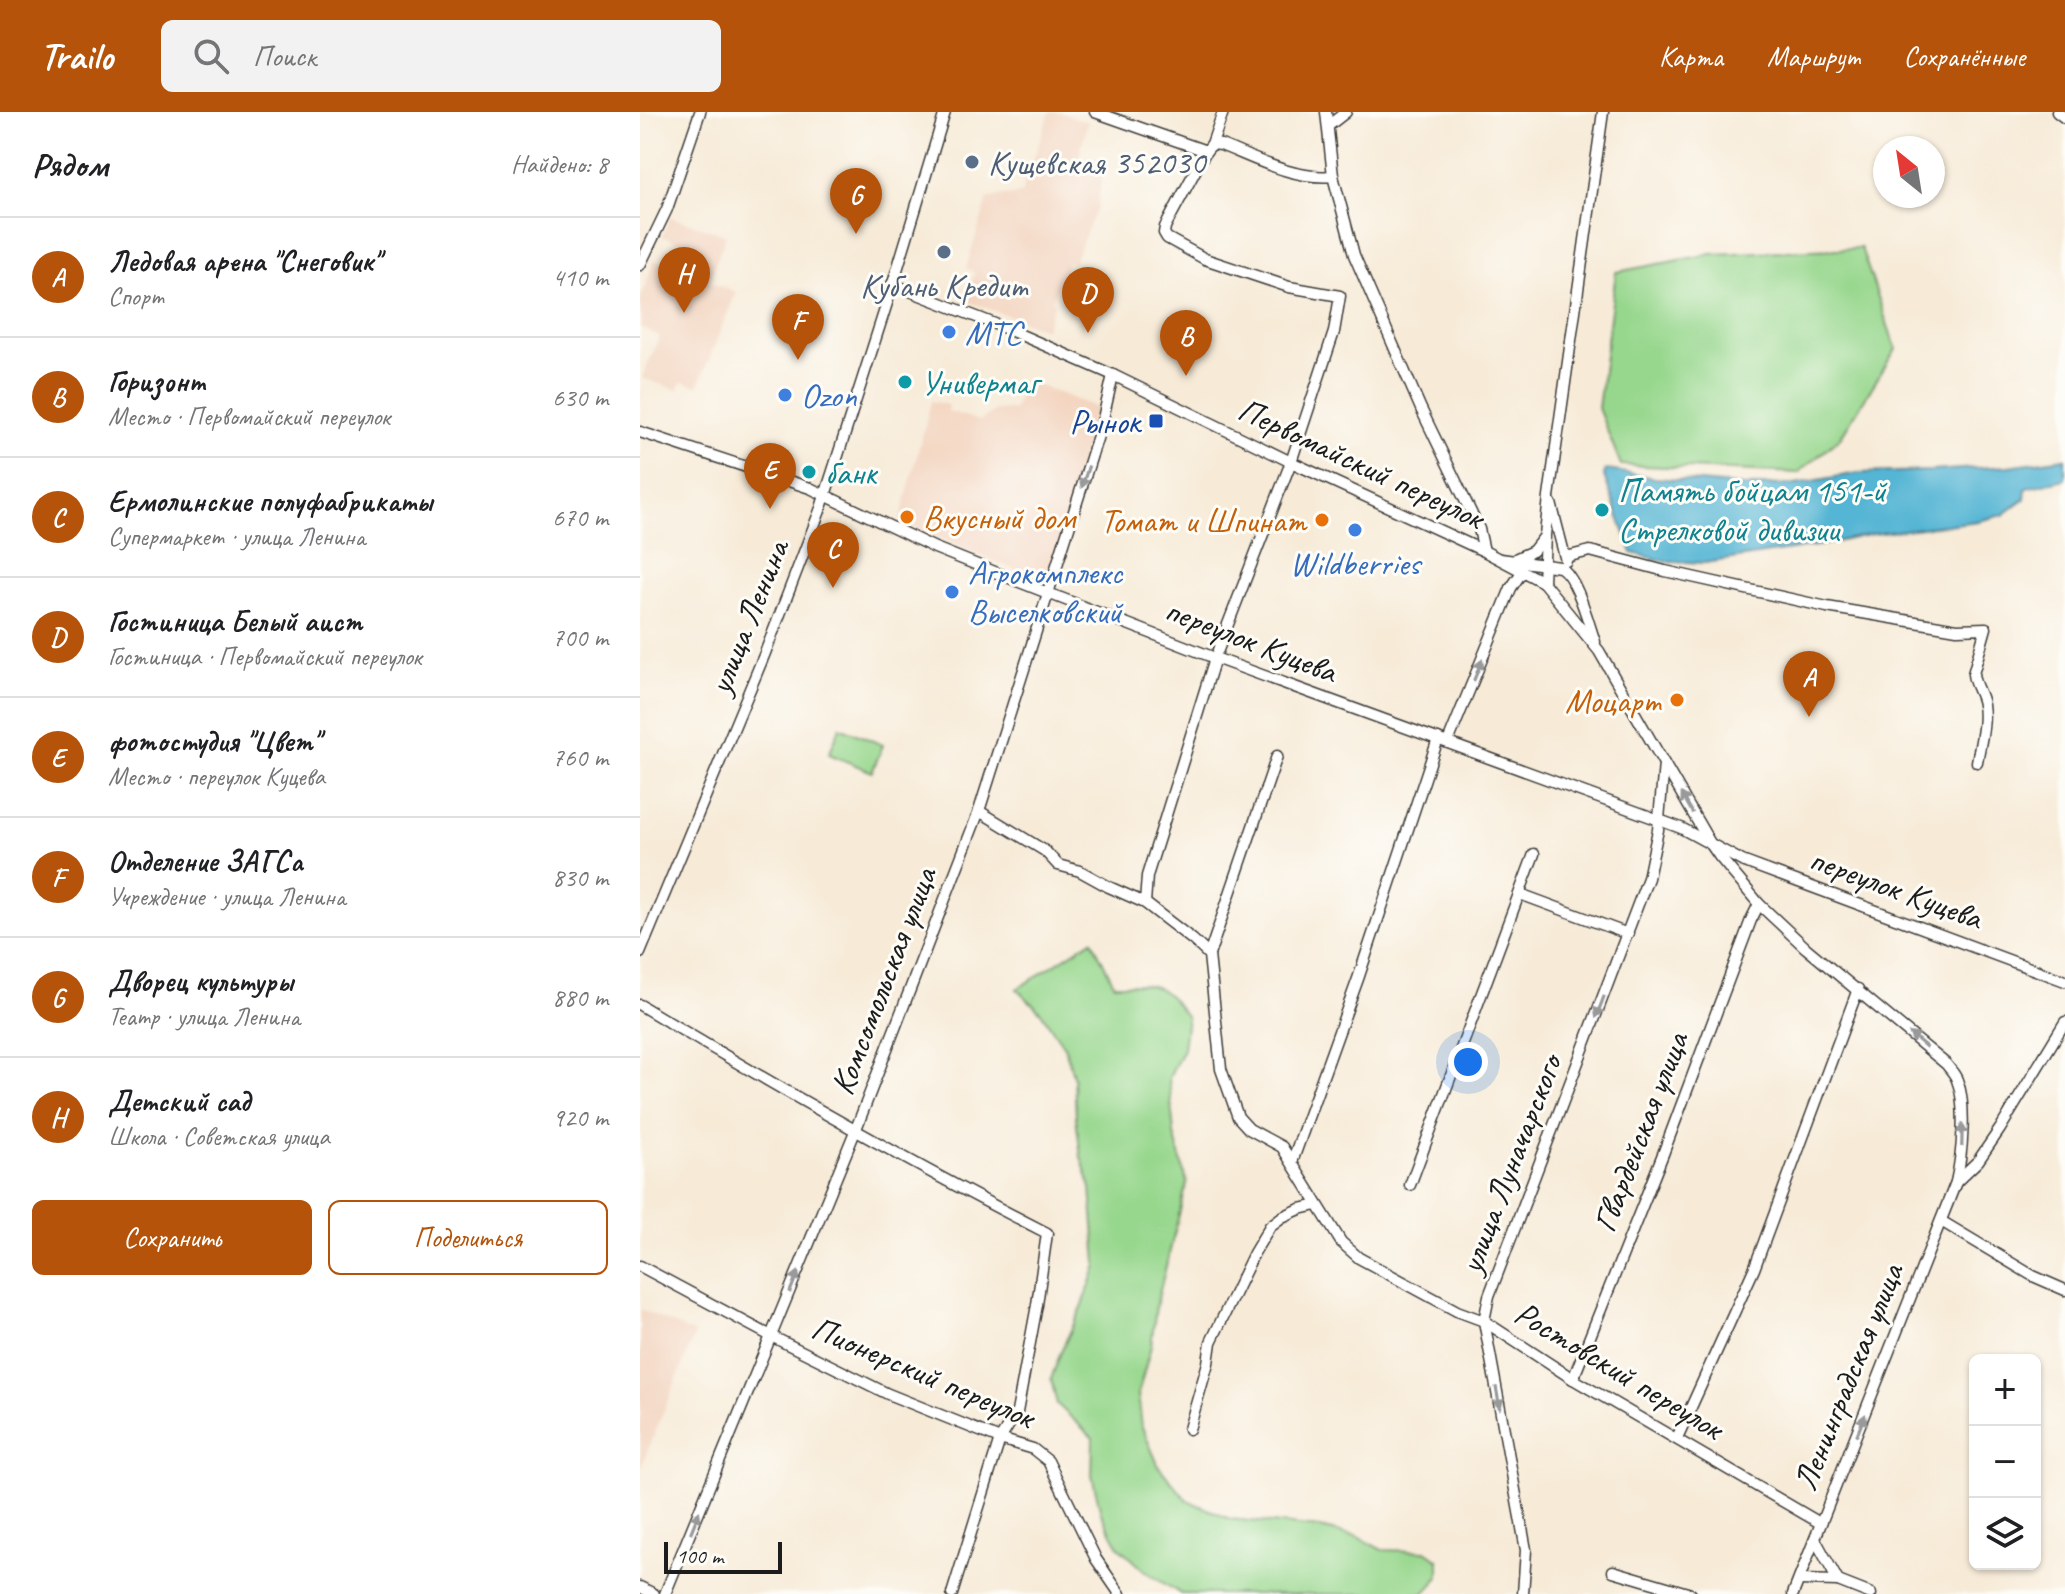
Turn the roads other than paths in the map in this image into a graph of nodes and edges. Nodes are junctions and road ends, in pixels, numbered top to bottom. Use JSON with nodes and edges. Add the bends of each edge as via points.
{"nodes":[{"id":1,"x":700,"y":112,"type":"edge"},
{"id":2,"x":945,"y":112,"type":"edge"},
{"id":3,"x":1095,"y":112,"type":"edge"},
{"id":4,"x":1223,"y":112,"type":"edge"},
{"id":5,"x":1326,"y":112,"type":"edge"},
{"id":6,"x":1346,"y":112,"type":"edge"},
{"id":7,"x":1603,"y":112,"type":"edge"},
{"id":8,"x":2057,"y":112,"type":"edge"},
{"id":9,"x":1121,"y":116,"type":"edge"},
{"id":10,"x":2065,"y":118,"type":"edge"},
{"id":11,"x":1328,"y":126,"type":"junction"},
{"id":12,"x":1209,"y":148,"type":"junction"},
{"id":13,"x":1333,"y":176,"type":"junction"},
{"id":14,"x":640,"y":265,"type":"edge"},
{"id":15,"x":892,"y":284,"type":"junction"},
{"id":16,"x":1113,"y":375,"type":"junction"},
{"id":17,"x":640,"y":432,"type":"edge"},
{"id":18,"x":1291,"y":462,"type":"junction"},
{"id":19,"x":825,"y":495,"type":"junction"},
{"id":20,"x":1549,"y":497,"type":"junction"},
{"id":21,"x":1545,"y":535,"type":"junction"},
{"id":22,"x":1484,"y":551,"type":"junction"},
{"id":23,"x":1566,"y":557,"type":"junction"},
{"id":24,"x":1499,"y":559,"type":"junction"},
{"id":25,"x":1514,"y":559,"type":"junction"},
{"id":26,"x":1522,"y":572,"type":"junction"},
{"id":27,"x":1553,"y":575,"type":"junction"},
{"id":28,"x":1049,"y":592,"type":"junction"},
{"id":29,"x":1599,"y":651,"type":"junction"},
{"id":30,"x":1217,"y":654,"type":"junction"},
{"id":31,"x":1443,"y":740,"type":"junction"},
{"id":32,"x":1277,"y":756,"type":"dead end"},
{"id":33,"x":1664,"y":762,"type":"junction"},
{"id":34,"x":1977,"y":762,"type":"dead end"},
{"id":35,"x":979,"y":811,"type":"junction"},
{"id":36,"x":1658,"y":821,"type":"junction"},
{"id":37,"x":1710,"y":843,"type":"junction"},
{"id":38,"x":1534,"y":854,"type":"dead end"},
{"id":39,"x":1520,"y":894,"type":"junction"},
{"id":40,"x":1145,"y":903,"type":"junction"},
{"id":41,"x":1759,"y":904,"type":"junction"},
{"id":42,"x":1628,"y":934,"type":"junction"},
{"id":43,"x":640,"y":953,"type":"edge"},
{"id":44,"x":1209,"y":955,"type":"junction"},
{"id":45,"x":2065,"y":981,"type":"edge"},
{"id":46,"x":1858,"y":989,"type":"junction"},
{"id":47,"x":640,"y":1005,"type":"edge"},
{"id":48,"x":2065,"y":1022,"type":"edge"},
{"id":49,"x":1962,"y":1101,"type":"joint"},
{"id":50,"x":856,"y":1129,"type":"junction"},
{"id":51,"x":1292,"y":1162,"type":"junction"},
{"id":52,"x":1956,"y":1182,"type":"junction"},
{"id":53,"x":1410,"y":1185,"type":"dead end"},
{"id":54,"x":1317,"y":1205,"type":"junction"},
{"id":55,"x":1941,"y":1221,"type":"junction"},
{"id":56,"x":640,"y":1266,"type":"edge"},
{"id":57,"x":2065,"y":1290,"type":"edge"},
{"id":58,"x":1484,"y":1321,"type":"junction"},
{"id":59,"x":771,"y":1336,"type":"junction"},
{"id":60,"x":1573,"y":1379,"type":"junction"},
{"id":61,"x":1189,"y":1429,"type":"dead end"},
{"id":62,"x":1677,"y":1438,"type":"junction"},
{"id":63,"x":1000,"y":1439,"type":"junction"},
{"id":64,"x":1820,"y":1523,"type":"junction"},
{"id":65,"x":1815,"y":1539,"type":"junction"},
{"id":66,"x":1613,"y":1571,"type":"dead end"},
{"id":67,"x":1799,"y":1580,"type":"junction"},
{"id":68,"x":1838,"y":1581,"type":"junction"},
{"id":69,"x":640,"y":1587,"type":"edge"},
{"id":70,"x":654,"y":1594,"type":"edge"},
{"id":71,"x":665,"y":1594,"type":"edge"},
{"id":72,"x":952,"y":1594,"type":"edge"},
{"id":73,"x":1120,"y":1594,"type":"edge"},
{"id":74,"x":1523,"y":1594,"type":"edge"},
{"id":75,"x":1691,"y":1594,"type":"edge"},
{"id":76,"x":1793,"y":1594,"type":"edge"},
{"id":77,"x":1871,"y":1594,"type":"edge"}],
"edges":[{"from":1,"to":14,"type":"street","via":[[667,209]]},
{"from":2,"to":15,"type":"street","name":"улица Ленина"},
{"from":3,"to":9,"type":"street"},
{"from":4,"to":12,"type":"street"},
{"from":5,"to":11,"type":"street"},
{"from":6,"to":11,"type":"street"},
{"from":7,"to":20,"type":"street"},
{"from":8,"to":10,"type":"street"},
{"from":9,"to":12,"type":"street"},
{"from":11,"to":13,"type":"street"},
{"from":12,"to":13,"type":"street","via":[[1221,145],[1288,171]]},
{"from":12,"to":18,"type":"street","via":[[1165,227],[1167,238],[1233,269],[1340,296],[1334,332]]},
{"from":13,"to":22,"type":"street","via":[[1354,255],[1479,529]]},
{"from":15,"to":16,"type":"street","name":"Первомайский переулок"},
{"from":15,"to":19,"type":"street","name":"улица Ленина"},
{"from":16,"to":18,"type":"street","name":"Первомайский переулок"},
{"from":16,"to":28,"type":"street","name":"Комсомольская улица","one_way":true},
{"from":17,"to":19,"type":"street","name":"переулок Куцева"},
{"from":18,"to":22,"type":"street","name":"Первомайский переулок"},
{"from":18,"to":30,"type":"street"},
{"from":19,"to":28,"type":"street","name":"переулок Куцева","via":[[935,548]]},
{"from":19,"to":43,"type":"street","name":"улица Ленина"},
{"from":20,"to":21,"type":"street"},
{"from":20,"to":23,"type":"street"},
{"from":21,"to":25,"type":"street","via":[[1533,551]]},
{"from":21,"to":27,"type":"street"},
{"from":22,"to":24,"type":"street","name":"Первомайский переулок"},
{"from":23,"to":27,"type":"street"},
{"from":23,"to":34,"type":"street","via":[[1590,551],[1842,610],[1957,629],[1986,628],[1973,674],[1984,721]]},
{"from":24,"to":25,"type":"street","name":"Первомайский переулок"},
{"from":24,"to":26,"type":"street","name":"Первомайский переулок"},
{"from":25,"to":27,"type":"street","name":"Первомайский переулок"},
{"from":26,"to":27,"type":"street","name":"Первомайский переулок"},
{"from":31,"to":26,"type":"street","one_way":true},
{"from":27,"to":29,"type":"street","name":"Первомайский переулок"},
{"from":27,"to":29,"type":"street","name":"Первомайский переулок"},
{"from":28,"to":30,"type":"street","name":"переулок Куцева"},
{"from":28,"to":35,"type":"street","name":"Комсомольская улица"},
{"from":29,"to":33,"type":"street","name":"Первомайский переулок"},
{"from":30,"to":31,"type":"street","name":"переулок Куцева"},
{"from":30,"to":40,"type":"street","via":[[1147,876]]},
{"from":31,"to":36,"type":"street","name":"переулок Куцева"},
{"from":31,"to":51,"type":"street"},
{"from":32,"to":44,"type":"street","name":"Ростовский переулок"},
{"from":33,"to":36,"type":"street","name":"улица Луначарского"},
{"from":37,"to":33,"type":"street","name":"Первомайский переулок","one_way":true},
{"from":35,"to":40,"type":"street","via":[[1045,851],[1058,865]]},
{"from":35,"to":50,"type":"street","name":"Комсомольская улица"},
{"from":36,"to":37,"type":"street","name":"переулок Куцева"},
{"from":36,"to":42,"type":"street","name":"улица Луначарского","via":[[1648,878]]},
{"from":37,"to":41,"type":"street","name":"переулок Куцева"},
{"from":37,"to":45,"type":"street","name":"переулок Куцева","via":[[1755,866]]},
{"from":38,"to":39,"type":"street"},
{"from":39,"to":42,"type":"street"},
{"from":39,"to":53,"type":"street"},
{"from":40,"to":44,"type":"street"},
{"from":41,"to":46,"type":"street","name":"переулок Куцева"},
{"from":41,"to":60,"type":"street","name":"Гвардейская улица"},
{"from":42,"to":58,"type":"street","name":"улица Луначарского","one_way":true,"via":[[1489,1296]]},
{"from":44,"to":51,"type":"street","name":"Ростовский переулок","via":[[1221,1069],[1238,1117],[1282,1147]]},
{"from":49,"to":46,"type":"street","name":"переулок Куцева","one_way":true,"via":[[1946,1064]]},
{"from":46,"to":62,"type":"street","via":[[1754,1269]]},
{"from":47,"to":50,"type":"street"},
{"from":48,"to":52,"type":"street","name":"Ленинградская улица","via":[[2000,1129]]},
{"from":52,"to":49,"type":"street","name":"Ленинградская улица","one_way":true,"via":[[1962,1160]]},
{"from":59,"to":50,"type":"street","name":"Комсомольская улица","one_way":true},
{"from":50,"to":63,"type":"street","via":[[1047,1233],[1017,1412]]},
{"from":51,"to":54,"type":"street","name":"Ростовский переулок"},
{"from":52,"to":55,"type":"street","name":"Ленинградская улица"},
{"from":54,"to":58,"type":"street","name":"Ростовский переулок","via":[[1341,1242],[1359,1258]]},
{"from":54,"to":61,"type":"street","via":[[1270,1226],[1254,1253],[1211,1342]]},
{"from":55,"to":57,"type":"street"},
{"from":64,"to":55,"type":"street","name":"Ленинградская улица","one_way":true},
{"from":56,"to":59,"type":"street","name":"Пионерский переулок"},
{"from":58,"to":60,"type":"street","name":"Ростовский переулок"},
{"from":58,"to":74,"type":"street","name":"улица Луначарского","one_way":true,"via":[[1526,1550]]},
{"from":59,"to":63,"type":"street","name":"Пионерский переулок","via":[[888,1394]]},
{"from":71,"to":59,"type":"street","name":"Комсомольская улица","one_way":true},
{"from":60,"to":62,"type":"street","name":"Ростовский переулок"},
{"from":62,"to":64,"type":"street","name":"Ростовский переулок"},
{"from":63,"to":72,"type":"street"},
{"from":63,"to":73,"type":"street","name":"Пионерский переулок","via":[[1033,1449],[1048,1461],[1096,1559]]},
{"from":64,"to":65,"type":"street","name":"Ленинградская улица"},
{"from":65,"to":67,"type":"street","name":"Ленинградская улица"},
{"from":65,"to":68,"type":"street"},
{"from":66,"to":75,"type":"street"},
{"from":67,"to":68,"type":"street"},
{"from":67,"to":76,"type":"street","name":"Ленинградская улица"},
{"from":68,"to":77,"type":"street"},
{"from":69,"to":70,"type":"street"}]}
